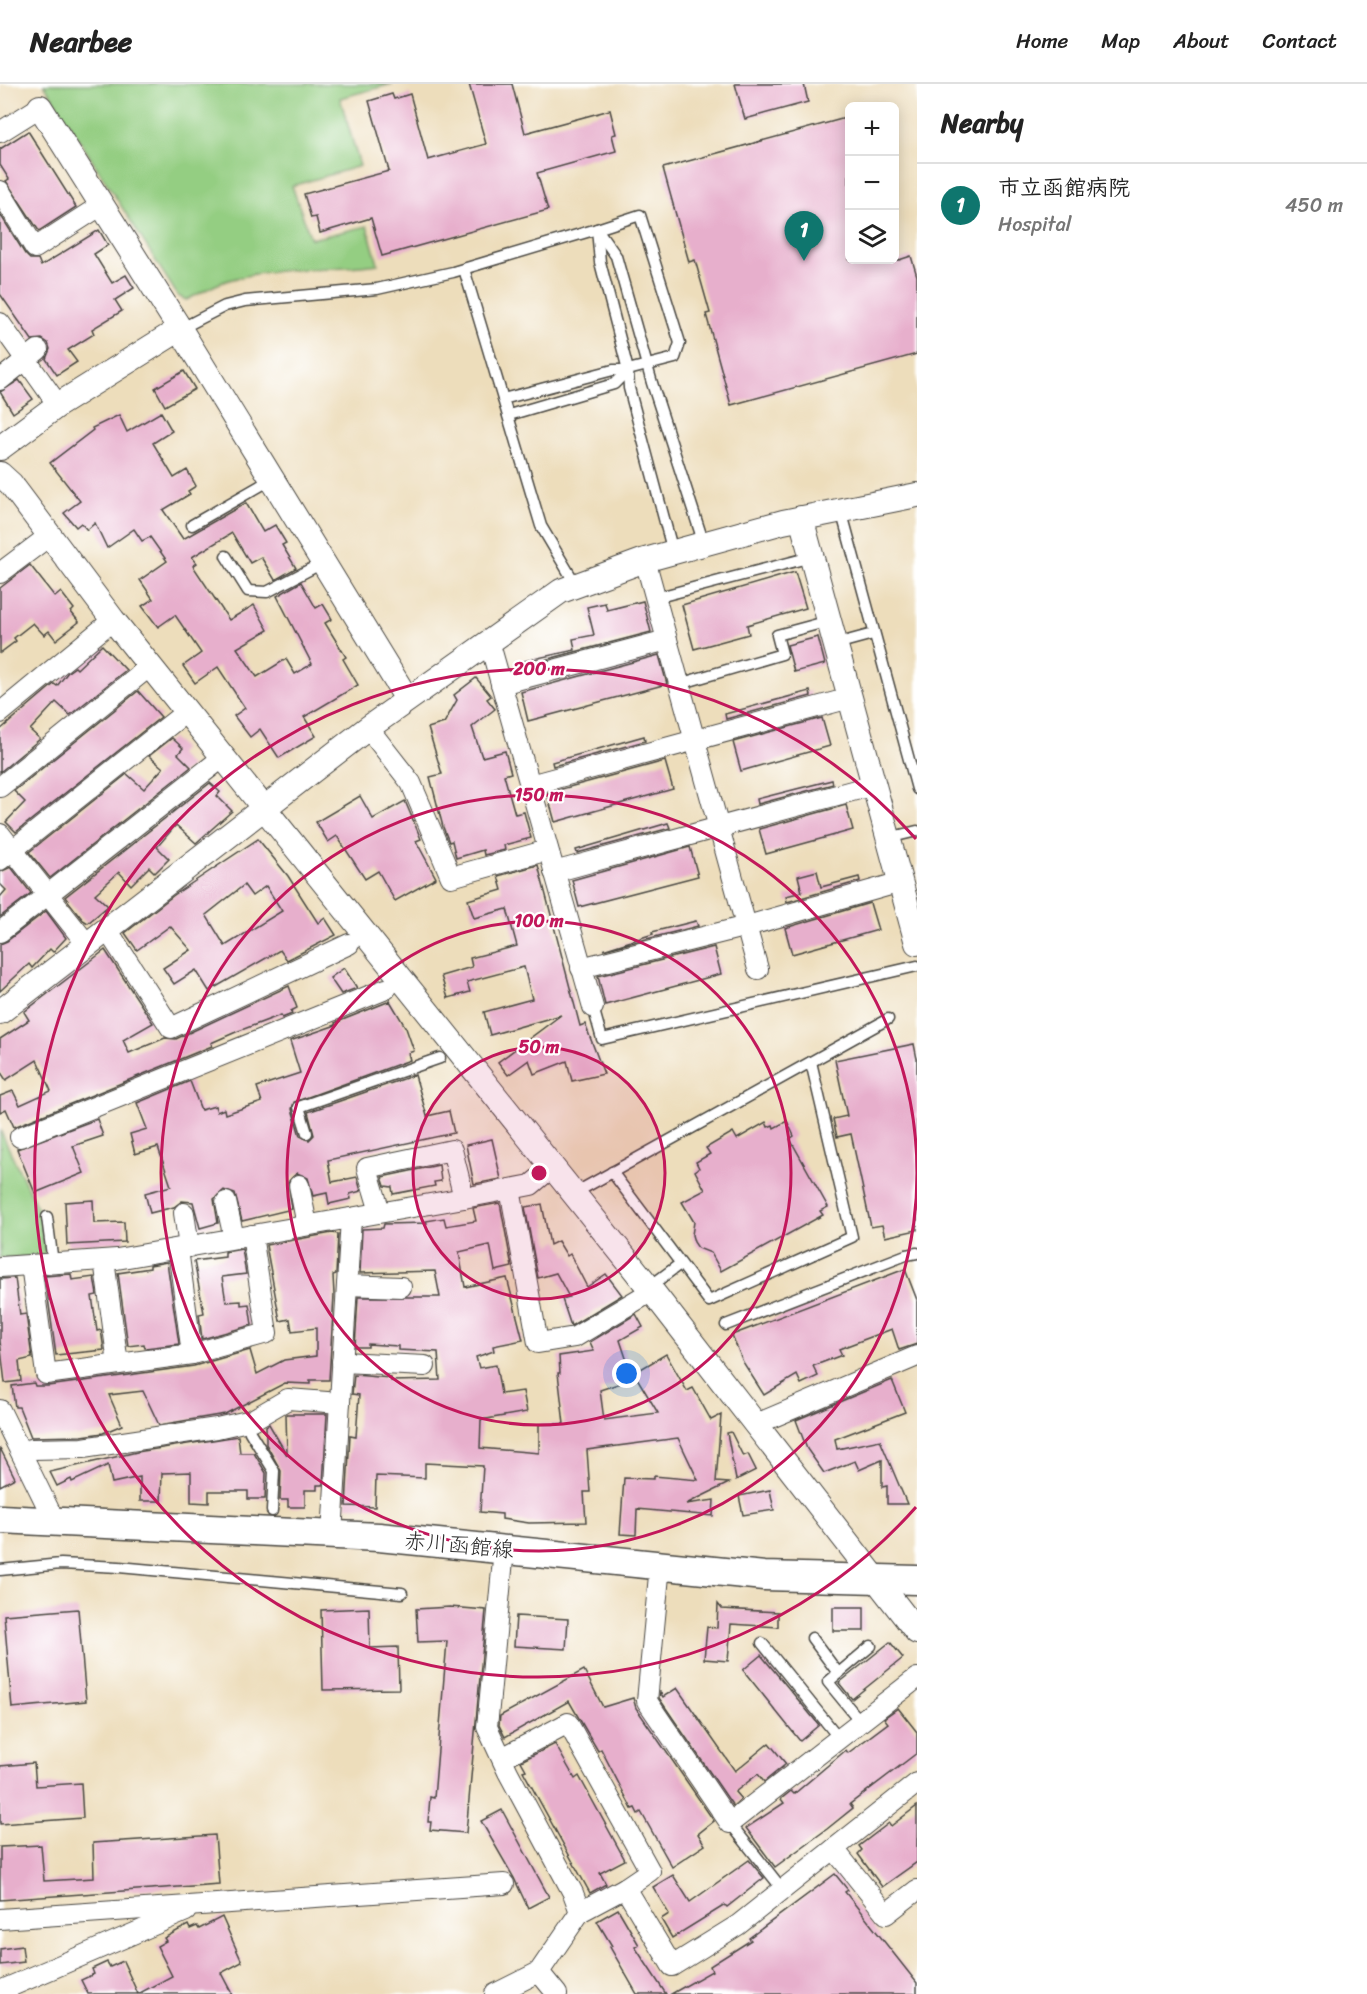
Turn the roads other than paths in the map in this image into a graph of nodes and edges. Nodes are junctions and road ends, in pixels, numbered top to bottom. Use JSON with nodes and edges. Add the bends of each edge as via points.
{"nodes":[{"id":1,"x":40,"y":107,"type":"joint"},
{"id":2,"x":0,"y":132,"type":"edge"},
{"id":3,"x":0,"y":191,"type":"edge"},
{"id":4,"x":100,"y":206,"type":"junction"},
{"id":5,"x":597,"y":229,"type":"junction"},
{"id":6,"x":464,"y":269,"type":"junction"},
{"id":7,"x":0,"y":323,"type":"edge"},
{"id":8,"x":180,"y":329,"type":"junction"},
{"id":9,"x":32,"y":355,"type":"junction"},
{"id":10,"x":647,"y":364,"type":"junction"},
{"id":11,"x":628,"y":370,"type":"junction"},
{"id":12,"x":0,"y":380,"type":"edge"},
{"id":13,"x":503,"y":399,"type":"junction"},
{"id":14,"x":58,"y":405,"type":"junction"},
{"id":15,"x":509,"y":415,"type":"junction"},
{"id":16,"x":0,"y":448,"type":"edge"},
{"id":17,"x":0,"y":474,"type":"edge"},
{"id":18,"x":272,"y":478,"type":"junction"},
{"id":19,"x":917,"y":495,"type":"edge"},
{"id":20,"x":841,"y":510,"type":"junction"},
{"id":21,"x":801,"y":518,"type":"junction"},
{"id":22,"x":192,"y":525,"type":"dead end"},
{"id":23,"x":49,"y":536,"type":"junction"},
{"id":24,"x":704,"y":544,"type":"junction"},
{"id":25,"x":674,"y":552,"type":"junction"},
{"id":26,"x":226,"y":556,"type":"dead end"},
{"id":27,"x":812,"y":556,"type":"junction"},
{"id":28,"x":645,"y":560,"type":"junction"},
{"id":29,"x":324,"y":562,"type":"junction"},
{"id":30,"x":0,"y":573,"type":"edge"},
{"id":31,"x":576,"y":585,"type":"junction"},
{"id":32,"x":655,"y":598,"type":"junction"},
{"id":33,"x":113,"y":620,"type":"junction"},
{"id":34,"x":829,"y":621,"type":"junction"},
{"id":35,"x":873,"y":634,"type":"junction"},
{"id":36,"x":667,"y":640,"type":"junction"},
{"id":37,"x":489,"y":641,"type":"junction"},
{"id":38,"x":836,"y":644,"type":"junction"},
{"id":39,"x":150,"y":666,"type":"junction"},
{"id":40,"x":501,"y":684,"type":"junction"},
{"id":41,"x":679,"y":684,"type":"junction"},
{"id":42,"x":850,"y":698,"type":"junction"},
{"id":43,"x":407,"y":699,"type":"junction"},
{"id":44,"x":186,"y":712,"type":"junction"},
{"id":45,"x":0,"y":713,"type":"edge"},
{"id":46,"x":368,"y":728,"type":"junction"},
{"id":47,"x":695,"y":741,"type":"junction"},
{"id":48,"x":222,"y":758,"type":"junction"},
{"id":49,"x":530,"y":785,"type":"junction"},
{"id":50,"x":874,"y":785,"type":"junction"},
{"id":51,"x":0,"y":787,"type":"edge"},
{"id":52,"x":917,"y":789,"type":"edge"},
{"id":53,"x":265,"y":808,"type":"junction"},
{"id":54,"x":718,"y":826,"type":"junction"},
{"id":55,"x":917,"y":831,"type":"edge"},
{"id":56,"x":0,"y":834,"type":"edge"},
{"id":57,"x":888,"y":838,"type":"junction"},
{"id":58,"x":548,"y":850,"type":"junction"},
{"id":59,"x":6,"y":855,"type":"edge"},
{"id":60,"x":554,"y":872,"type":"junction"},
{"id":61,"x":901,"y":882,"type":"junction"},
{"id":62,"x":48,"y":895,"type":"junction"},
{"id":63,"x":747,"y":926,"type":"junction"},
{"id":64,"x":106,"y":928,"type":"junction"},
{"id":65,"x":0,"y":932,"type":"edge"},
{"id":66,"x":86,"y":943,"type":"junction"},
{"id":67,"x":917,"y":943,"type":"edge"},
{"id":68,"x":349,"y":944,"type":"dead end"},
{"id":69,"x":917,"y":966,"type":"edge"},
{"id":70,"x":581,"y":968,"type":"junction"},
{"id":71,"x":758,"y":969,"type":"dead end"},
{"id":72,"x":386,"y":989,"type":"dead end"},
{"id":73,"x":592,"y":1007,"type":"joint"},
{"id":74,"x":0,"y":1012,"type":"edge"},
{"id":75,"x":888,"y":1019,"type":"dead end"},
{"id":76,"x":440,"y":1058,"type":"dead end"},
{"id":77,"x":811,"y":1062,"type":"junction"},
{"id":78,"x":307,"y":1133,"type":"dead end"},
{"id":79,"x":20,"y":1137,"type":"dead end"},
{"id":80,"x":551,"y":1168,"type":"junction"},
{"id":81,"x":612,"y":1172,"type":"junction"},
{"id":82,"x":299,"y":1185,"type":"dead end"},
{"id":83,"x":510,"y":1189,"type":"junction"},
{"id":84,"x":573,"y":1194,"type":"junction"},
{"id":85,"x":464,"y":1198,"type":"junction"},
{"id":86,"x":226,"y":1202,"type":"dead end"},
{"id":87,"x":380,"y":1212,"type":"junction"},
{"id":88,"x":184,"y":1213,"type":"dead end"},
{"id":89,"x":47,"y":1217,"type":"dead end"},
{"id":90,"x":351,"y":1218,"type":"junction"},
{"id":91,"x":307,"y":1225,"type":"junction"},
{"id":92,"x":243,"y":1236,"type":"junction"},
{"id":93,"x":183,"y":1248,"type":"junction"},
{"id":94,"x":917,"y":1253,"type":"edge"},
{"id":95,"x":104,"y":1260,"type":"junction"},
{"id":96,"x":53,"y":1263,"type":"junction"},
{"id":97,"x":680,"y":1264,"type":"junction"},
{"id":98,"x":31,"y":1265,"type":"junction"},
{"id":99,"x":0,"y":1267,"type":"edge"},
{"id":100,"x":347,"y":1285,"type":"junction"},
{"id":101,"x":401,"y":1287,"type":"dead end"},
{"id":102,"x":650,"y":1289,"type":"junction"},
{"id":103,"x":726,"y":1325,"type":"dead end"},
{"id":104,"x":192,"y":1354,"type":"junction"},
{"id":105,"x":917,"y":1356,"type":"edge"},
{"id":106,"x":342,"y":1362,"type":"junction"},
{"id":107,"x":118,"y":1364,"type":"junction"},
{"id":108,"x":425,"y":1366,"type":"dead end"},
{"id":109,"x":340,"y":1403,"type":"junction"},
{"id":110,"x":0,"y":1410,"type":"edge"},
{"id":111,"x":247,"y":1421,"type":"junction"},
{"id":112,"x":754,"y":1425,"type":"junction"},
{"id":113,"x":31,"y":1449,"type":"dead end"},
{"id":114,"x":272,"y":1512,"type":"dead end"},
{"id":115,"x":0,"y":1520,"type":"edge"},
{"id":116,"x":55,"y":1522,"type":"junction"},
{"id":117,"x":332,"y":1535,"type":"junction"},
{"id":118,"x":504,"y":1549,"type":"junction"},
{"id":119,"x":660,"y":1565,"type":"junction"},
{"id":120,"x":0,"y":1570,"type":"edge"},
{"id":121,"x":873,"y":1578,"type":"junction"},
{"id":122,"x":917,"y":1580,"type":"edge"},
{"id":123,"x":402,"y":1593,"type":"dead end"},
{"id":124,"x":917,"y":1632,"type":"edge"},
{"id":125,"x":812,"y":1638,"type":"dead end"},
{"id":126,"x":762,"y":1643,"type":"dead end"},
{"id":127,"x":871,"y":1646,"type":"dead end"},
{"id":128,"x":838,"y":1673,"type":"junction"},
{"id":129,"x":917,"y":1678,"type":"edge"},
{"id":130,"x":860,"y":1721,"type":"junction"},
{"id":131,"x":839,"y":1738,"type":"junction"},
{"id":132,"x":502,"y":1758,"type":"junction"},
{"id":133,"x":917,"y":1783,"type":"edge"},
{"id":134,"x":730,"y":1823,"type":"junction"},
{"id":135,"x":834,"y":1849,"type":"junction"},
{"id":136,"x":504,"y":1884,"type":"dead end"},
{"id":137,"x":625,"y":1888,"type":"junction"},
{"id":138,"x":783,"y":1890,"type":"junction"},
{"id":139,"x":917,"y":1890,"type":"edge"},
{"id":140,"x":197,"y":1906,"type":"junction"},
{"id":141,"x":580,"y":1912,"type":"junction"},
{"id":142,"x":0,"y":1919,"type":"edge"},
{"id":143,"x":539,"y":1971,"type":"junction"},
{"id":144,"x":0,"y":1991,"type":"edge"},
{"id":145,"x":495,"y":1994,"type":"edge"},
{"id":146,"x":557,"y":1994,"type":"edge"}],
"edges":[{"from":1,"to":2,"type":"street"},
{"from":1,"to":4,"type":"street"},
{"from":3,"to":4,"type":"street","via":[[35,248]]},
{"from":4,"to":8,"type":"street"},
{"from":5,"to":6,"type":"lane"},
{"from":5,"to":10,"type":"lane","via":[[616,256]]},
{"from":5,"to":10,"type":"lane","via":[[640,215],[680,343],[675,358]]},
{"from":5,"to":11,"type":"lane","via":[[600,262]]},
{"from":6,"to":8,"type":"lane","via":[[377,289],[245,301],[225,306]]},
{"from":6,"to":13,"type":"lane"},
{"from":7,"to":9,"type":"street"},
{"from":8,"to":14,"type":"street"},
{"from":8,"to":18,"type":"street"},
{"from":9,"to":12,"type":"street"},
{"from":9,"to":14,"type":"street"},
{"from":10,"to":11,"type":"lane"},
{"from":10,"to":24,"type":"lane"},
{"from":11,"to":13,"type":"lane","via":[[613,370]]},
{"from":11,"to":15,"type":"lane","via":[[614,384]]},
{"from":11,"to":25,"type":"lane","via":[[629,388]]},
{"from":13,"to":15,"type":"lane"},
{"from":14,"to":16,"type":"street"},
{"from":15,"to":31,"type":"lane","via":[[541,526]]},
{"from":17,"to":23,"type":"street"},
{"from":18,"to":22,"type":"lane"},
{"from":18,"to":29,"type":"street"},
{"from":19,"to":20,"type":"street"},
{"from":20,"to":21,"type":"street"},
{"from":20,"to":35,"type":"lane"},
{"from":21,"to":24,"type":"street"},
{"from":21,"to":27,"type":"street"},
{"from":23,"to":30,"type":"street"},
{"from":23,"to":33,"type":"street"},
{"from":24,"to":25,"type":"street"},
{"from":25,"to":28,"type":"street"},
{"from":26,"to":29,"type":"lane","via":[[248,591],[267,592]]},
{"from":27,"to":32,"type":"lane"},
{"from":27,"to":34,"type":"street"},
{"from":28,"to":31,"type":"street"},
{"from":28,"to":32,"type":"street"},
{"from":29,"to":43,"type":"street"},
{"from":31,"to":37,"type":"street","via":[[561,591]]},
{"from":32,"to":36,"type":"street"},
{"from":33,"to":39,"type":"street"},
{"from":33,"to":45,"type":"street"},
{"from":34,"to":38,"type":"street"},
{"from":34,"to":41,"type":"lane","via":[[777,635],[782,654]]},
{"from":35,"to":38,"type":"lane"},
{"from":35,"to":52,"type":"lane"},
{"from":36,"to":40,"type":"street"},
{"from":36,"to":41,"type":"street"},
{"from":37,"to":40,"type":"street"},
{"from":37,"to":43,"type":"street"},
{"from":38,"to":42,"type":"street"},
{"from":39,"to":44,"type":"street"},
{"from":39,"to":51,"type":"street"},
{"from":40,"to":49,"type":"street"},
{"from":41,"to":47,"type":"street"},
{"from":42,"to":47,"type":"street"},
{"from":42,"to":50,"type":"street"},
{"from":43,"to":46,"type":"street"},
{"from":44,"to":48,"type":"street"},
{"from":44,"to":59,"type":"street"},
{"from":46,"to":53,"type":"street"},
{"from":46,"to":58,"type":"street","via":[[411,783],[452,877]]},
{"from":47,"to":49,"type":"street"},
{"from":47,"to":54,"type":"street"},
{"from":48,"to":53,"type":"street"},
{"from":48,"to":62,"type":"street"},
{"from":49,"to":58,"type":"street"},
{"from":50,"to":54,"type":"street"},
{"from":50,"to":57,"type":"street"},
{"from":53,"to":64,"type":"street"},
{"from":53,"to":80,"type":"street"},
{"from":54,"to":60,"type":"street"},
{"from":54,"to":63,"type":"street"},
{"from":55,"to":57,"type":"lane"},
{"from":56,"to":59,"type":"street"},
{"from":57,"to":61,"type":"street"},
{"from":58,"to":60,"type":"street"},
{"from":59,"to":62,"type":"street"},
{"from":60,"to":70,"type":"street"},
{"from":61,"to":63,"type":"street"},
{"from":61,"to":67,"type":"street"},
{"from":62,"to":65,"type":"street"},
{"from":62,"to":66,"type":"street"},
{"from":63,"to":70,"type":"street"},
{"from":63,"to":71,"type":"street"},
{"from":64,"to":66,"type":"street"},
{"from":64,"to":68,"type":"street","via":[[171,1028]]},
{"from":66,"to":74,"type":"street"},
{"from":69,"to":73,"type":"lane","via":[[602,1039]]},
{"from":70,"to":73,"type":"street"},
{"from":72,"to":79,"type":"street"},
{"from":75,"to":77,"type":"lane"},
{"from":76,"to":78,"type":"lane","via":[[299,1107]]},
{"from":77,"to":81,"type":"lane"},
{"from":77,"to":97,"type":"lane","via":[[852,1237],[709,1300]]},
{"from":80,"to":83,"type":"street","via":[[531,1185]]},
{"from":80,"to":84,"type":"street"},
{"from":81,"to":84,"type":"lane"},
{"from":81,"to":97,"type":"lane"},
{"from":82,"to":91,"type":"street"},
{"from":83,"to":85,"type":"street"},
{"from":83,"to":102,"type":"street","via":[[538,1342],[575,1338]]},
{"from":84,"to":102,"type":"street"},
{"from":85,"to":87,"type":"street"},
{"from":85,"to":87,"type":"street","via":[[452,1150],[367,1168]]},
{"from":86,"to":92,"type":"street"},
{"from":87,"to":90,"type":"street"},
{"from":88,"to":93,"type":"street"},
{"from":89,"to":96,"type":"lane"},
{"from":90,"to":91,"type":"street"},
{"from":90,"to":100,"type":"street"},
{"from":91,"to":92,"type":"street"},
{"from":92,"to":93,"type":"street"},
{"from":92,"to":104,"type":"street","via":[[267,1333]]},
{"from":93,"to":95,"type":"street"},
{"from":93,"to":104,"type":"street"},
{"from":94,"to":103,"type":"lane"},
{"from":95,"to":96,"type":"street"},
{"from":95,"to":107,"type":"street"},
{"from":96,"to":98,"type":"street"},
{"from":97,"to":102,"type":"lane"},
{"from":98,"to":99,"type":"street"},
{"from":98,"to":107,"type":"street","via":[[46,1374]]},
{"from":100,"to":101,"type":"street"},
{"from":100,"to":106,"type":"street"},
{"from":102,"to":112,"type":"street"},
{"from":104,"to":107,"type":"street"},
{"from":105,"to":112,"type":"street"},
{"from":106,"to":108,"type":"street"},
{"from":106,"to":109,"type":"street"},
{"from":109,"to":111,"type":"street","via":[[288,1399]]},
{"from":109,"to":117,"type":"street"},
{"from":110,"to":116,"type":"street"},
{"from":111,"to":113,"type":"street","via":[[83,1448]]},
{"from":111,"to":114,"type":"lane","via":[[274,1471]]},
{"from":112,"to":121,"type":"street"},
{"from":115,"to":116,"type":"main road","name":"赤川函館線"},
{"from":116,"to":117,"type":"main road","name":"赤川函館線"},
{"from":117,"to":118,"type":"main road","name":"赤川函館線"},
{"from":118,"to":119,"type":"main road","name":"赤川函館線"},
{"from":118,"to":132,"type":"street","via":[[487,1727]]},
{"from":119,"to":121,"type":"main road","name":"赤川函館線","via":[[764,1576]]},
{"from":119,"to":134,"type":"street","via":[[647,1701]]},
{"from":120,"to":123,"type":"lane","via":[[61,1564],[119,1567]]},
{"from":121,"to":122,"type":"main road","name":"赤川函館線"},
{"from":121,"to":124,"type":"street"},
{"from":125,"to":128,"type":"lane"},
{"from":126,"to":131,"type":"lane"},
{"from":127,"to":128,"type":"lane"},
{"from":128,"to":130,"type":"lane","via":[[828,1682]]},
{"from":129,"to":130,"type":"street"},
{"from":130,"to":131,"type":"street"},
{"from":131,"to":134,"type":"street"},
{"from":132,"to":137,"type":"street","via":[[568,1723],[650,1871]]},
{"from":132,"to":141,"type":"street"},
{"from":133,"to":135,"type":"street"},
{"from":134,"to":138,"type":"lane"},
{"from":135,"to":138,"type":"street"},
{"from":135,"to":139,"type":"street","via":[[886,1914]]},
{"from":136,"to":140,"type":"street"},
{"from":137,"to":138,"type":"street","via":[[672,1966],[738,1925]]},
{"from":137,"to":141,"type":"street"},
{"from":140,"to":142,"type":"street"},
{"from":140,"to":144,"type":"street"},
{"from":141,"to":143,"type":"street"},
{"from":143,"to":145,"type":"street"},
{"from":143,"to":146,"type":"street"}]}
